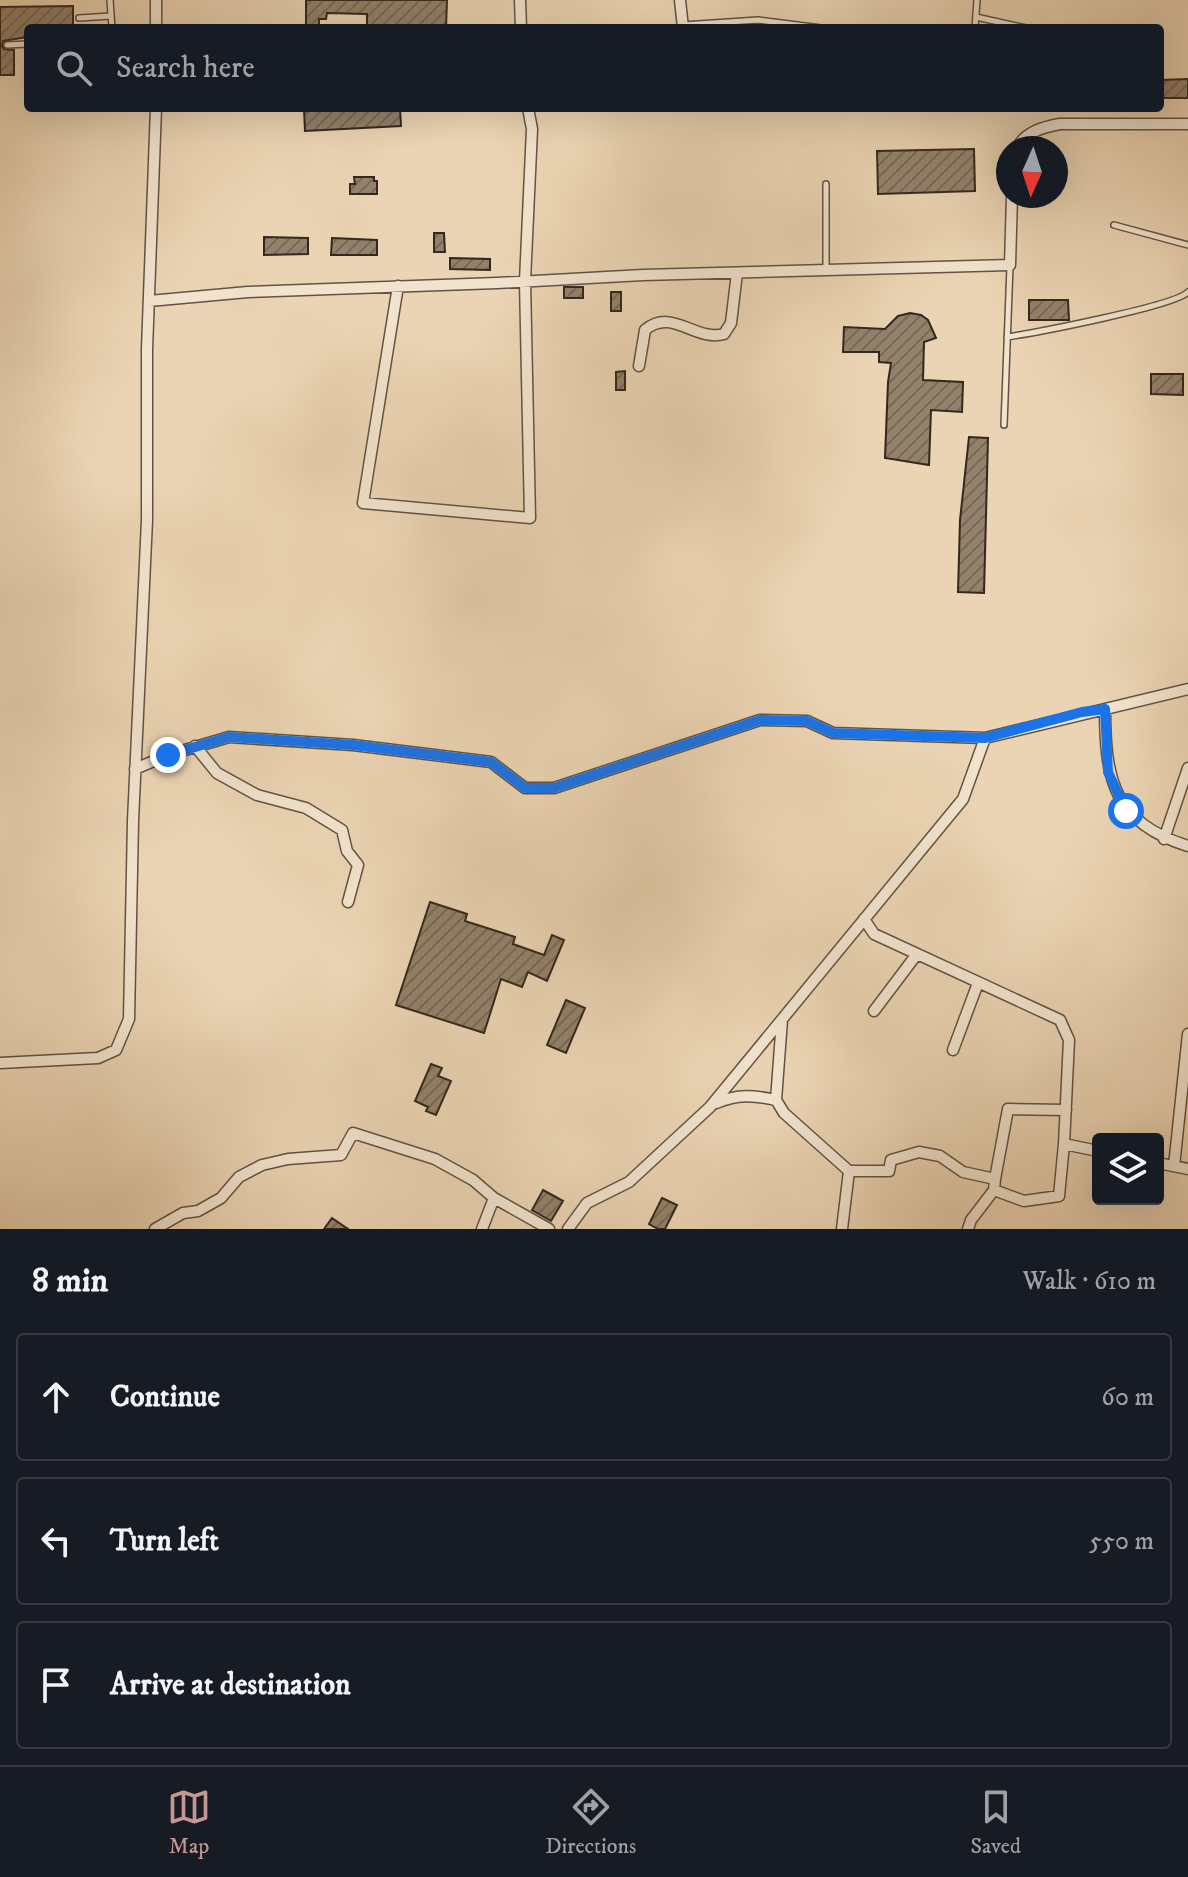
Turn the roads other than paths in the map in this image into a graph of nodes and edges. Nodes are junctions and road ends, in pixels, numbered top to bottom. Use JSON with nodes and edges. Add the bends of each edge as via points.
{"nodes":[{"id":1,"x":110,"y":0,"type":"edge"},
{"id":2,"x":156,"y":0,"type":"edge"},
{"id":3,"x":520,"y":0,"type":"edge"},
{"id":4,"x":680,"y":0,"type":"edge"},
{"id":5,"x":977,"y":0,"type":"edge"},
{"id":6,"x":111,"y":16,"type":"junction"},
{"id":7,"x":976,"y":17,"type":"junction"},
{"id":8,"x":79,"y":18,"type":"dead end"},
{"id":9,"x":112,"y":24,"type":"edge"},
{"id":10,"x":156,"y":24,"type":"edge"},
{"id":11,"x":521,"y":24,"type":"edge"},
{"id":12,"x":683,"y":24,"type":"edge"},
{"id":13,"x":708,"y":24,"type":"edge"},
{"id":14,"x":790,"y":24,"type":"edge"},
{"id":15,"x":975,"y":24,"type":"edge"},
{"id":16,"x":1008,"y":24,"type":"edge"},
{"id":17,"x":24,"y":44,"type":"edge"},
{"id":18,"x":7,"y":45,"type":"dead end"},
{"id":19,"x":156,"y":112,"type":"edge"},
{"id":20,"x":529,"y":112,"type":"edge"},
{"id":21,"x":1188,"y":124,"type":"edge"},
{"id":22,"x":1029,"y":136,"type":"edge"},
{"id":23,"x":826,"y":184,"type":"dead end"},
{"id":24,"x":1012,"y":208,"type":"edge"},
{"id":25,"x":1114,"y":225,"type":"dead end"},
{"id":26,"x":1188,"y":245,"type":"edge"},
{"id":27,"x":1010,"y":265,"type":"junction"},
{"id":28,"x":826,"y":271,"type":"junction"},
{"id":29,"x":737,"y":273,"type":"junction"},
{"id":30,"x":525,"y":281,"type":"junction"},
{"id":31,"x":398,"y":286,"type":"junction"},
{"id":32,"x":1188,"y":292,"type":"edge"},
{"id":33,"x":149,"y":301,"type":"junction"},
{"id":34,"x":1007,"y":337,"type":"junction"},
{"id":35,"x":639,"y":366,"type":"dead end"},
{"id":36,"x":1004,"y":425,"type":"dead end"},
{"id":37,"x":1188,"y":689,"type":"edge"},
{"id":38,"x":1105,"y":709,"type":"junction"},
{"id":39,"x":985,"y":738,"type":"junction"},
{"id":40,"x":195,"y":746,"type":"junction"},
{"id":41,"x":1188,"y":768,"type":"edge"},
{"id":42,"x":135,"y":769,"type":"junction"},
{"id":43,"x":1164,"y":839,"type":"junction"},
{"id":44,"x":1188,"y":846,"type":"edge"},
{"id":45,"x":348,"y":902,"type":"dead end"},
{"id":46,"x":864,"y":919,"type":"junction"},
{"id":47,"x":917,"y":954,"type":"junction"},
{"id":48,"x":978,"y":983,"type":"junction"},
{"id":49,"x":874,"y":1011,"type":"dead end"},
{"id":50,"x":782,"y":1020,"type":"junction"},
{"id":51,"x":1188,"y":1034,"type":"edge"},
{"id":52,"x":953,"y":1050,"type":"dead end"},
{"id":53,"x":0,"y":1063,"type":"edge"},
{"id":54,"x":776,"y":1100,"type":"junction"},
{"id":55,"x":713,"y":1104,"type":"junction"},
{"id":56,"x":1066,"y":1110,"type":"junction"},
{"id":57,"x":1064,"y":1144,"type":"junction"},
{"id":58,"x":1092,"y":1150,"type":"edge"},
{"id":59,"x":1164,"y":1164,"type":"edge"},
{"id":60,"x":1174,"y":1166,"type":"junction"},
{"id":61,"x":1188,"y":1169,"type":"edge"},
{"id":62,"x":849,"y":1171,"type":"junction"},
{"id":63,"x":995,"y":1184,"type":"junction"},
{"id":64,"x":494,"y":1198,"type":"junction"},
{"id":65,"x":155,"y":1229,"type":"edge"},
{"id":66,"x":482,"y":1229,"type":"edge"},
{"id":67,"x":549,"y":1229,"type":"edge"},
{"id":68,"x":568,"y":1229,"type":"edge"},
{"id":69,"x":842,"y":1229,"type":"edge"},
{"id":70,"x":968,"y":1229,"type":"edge"}],
"edges":[{"from":1,"to":6,"type":"lane"},
{"from":2,"to":10,"type":"street"},
{"from":3,"to":11,"type":"street"},
{"from":4,"to":12,"type":"street"},
{"from":5,"to":7,"type":"lane"},
{"from":6,"to":8,"type":"lane"},
{"from":6,"to":9,"type":"lane"},
{"from":7,"to":15,"type":"lane"},
{"from":7,"to":16,"type":"lane"},
{"from":13,"to":14,"type":"lane"},
{"from":17,"to":18,"type":"lane"},
{"from":19,"to":33,"type":"street"},
{"from":20,"to":30,"type":"street"},
{"from":21,"to":22,"type":"street","via":[[1060,124]]},
{"from":23,"to":28,"type":"lane"},
{"from":24,"to":27,"type":"street"},
{"from":25,"to":26,"type":"lane"},
{"from":27,"to":28,"type":"street"},
{"from":27,"to":34,"type":"lane"},
{"from":28,"to":29,"type":"street"},
{"from":29,"to":30,"type":"street"},
{"from":29,"to":35,"type":"street","via":[[731,323],[724,334],[701,335],[671,321],[652,323],[645,330]]},
{"from":30,"to":31,"type":"street"},
{"from":30,"to":31,"type":"street","via":[[530,518],[363,503]]},
{"from":31,"to":33,"type":"street"},
{"from":32,"to":34,"type":"lane","via":[[1166,302]]},
{"from":33,"to":42,"type":"street","via":[[147,520]]},
{"from":34,"to":36,"type":"lane"},
{"from":37,"to":38,"type":"street"},
{"from":38,"to":39,"type":"street"},
{"from":38,"to":43,"type":"street","via":[[1108,772],[1126,811]]},
{"from":39,"to":40,"type":"street","via":[[833,733],[807,721],[760,720],[554,788],[525,788],[491,762],[353,745],[229,737]]},
{"from":39,"to":46,"type":"street","via":[[963,799]]},
{"from":40,"to":42,"type":"street"},
{"from":40,"to":45,"type":"street","via":[[217,773],[257,795],[306,808],[342,830],[347,851],[358,865]]},
{"from":41,"to":43,"type":"street"},
{"from":42,"to":53,"type":"street","via":[[129,1019],[123,1037],[116,1050],[98,1058]]},
{"from":43,"to":44,"type":"street"},
{"from":46,"to":47,"type":"street","via":[[874,934]]},
{"from":46,"to":50,"type":"street"},
{"from":47,"to":48,"type":"street"},
{"from":47,"to":49,"type":"street"},
{"from":48,"to":52,"type":"street"},
{"from":48,"to":56,"type":"street","via":[[1060,1020],[1069,1040]]},
{"from":50,"to":54,"type":"street"},
{"from":50,"to":55,"type":"street"},
{"from":51,"to":60,"type":"street"},
{"from":54,"to":55,"type":"street","via":[[734,1096]]},
{"from":54,"to":62,"type":"street"},
{"from":55,"to":68,"type":"street","via":[[629,1182],[587,1203]]},
{"from":56,"to":57,"type":"street"},
{"from":56,"to":63,"type":"street","via":[[1008,1109]]},
{"from":57,"to":58,"type":"street"},
{"from":57,"to":63,"type":"street","via":[[1059,1196],[1024,1201]]},
{"from":59,"to":60,"type":"street"},
{"from":60,"to":61,"type":"street"},
{"from":62,"to":63,"type":"street","via":[[889,1171],[891,1160],[919,1152],[940,1156]]},
{"from":62,"to":69,"type":"street"},
{"from":63,"to":70,"type":"street"},
{"from":64,"to":65,"type":"street","via":[[435,1159],[353,1133],[341,1155],[262,1165],[239,1177],[221,1198]]},
{"from":64,"to":66,"type":"street"},
{"from":64,"to":67,"type":"street"}]}
